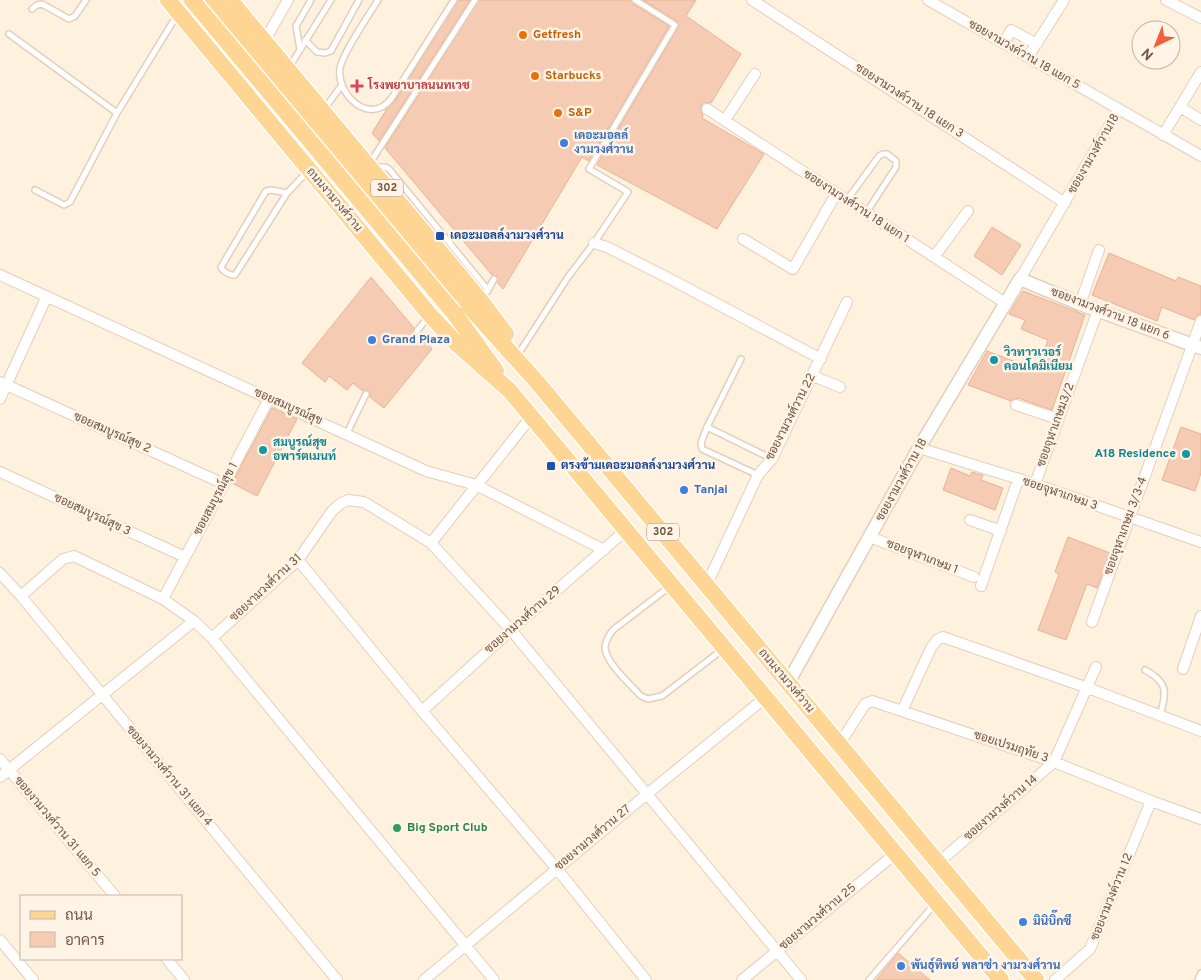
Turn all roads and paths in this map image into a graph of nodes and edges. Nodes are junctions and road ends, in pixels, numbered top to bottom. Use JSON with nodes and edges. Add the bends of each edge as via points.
{"nodes":[{"id":1,"x":86,"y":0,"type":"edge"},
{"id":2,"x":192,"y":0,"type":"edge"},
{"id":3,"x":213,"y":0,"type":"edge"},
{"id":4,"x":230,"y":0,"type":"edge"},
{"id":5,"x":288,"y":0,"type":"edge"},
{"id":6,"x":311,"y":0,"type":"edge"},
{"id":7,"x":331,"y":0,"type":"edge"},
{"id":8,"x":359,"y":0,"type":"edge"},
{"id":9,"x":378,"y":0,"type":"edge"},
{"id":10,"x":454,"y":0,"type":"edge"},
{"id":11,"x":475,"y":0,"type":"edge"},
{"id":12,"x":635,"y":0,"type":"edge"},
{"id":13,"x":752,"y":0,"type":"edge"},
{"id":14,"x":928,"y":0,"type":"edge"},
{"id":15,"x":1064,"y":0,"type":"edge"},
{"id":16,"x":1166,"y":0,"type":"edge"},
{"id":17,"x":32,"y":9,"type":"dead end"},
{"id":18,"x":178,"y":12,"type":"edge"},
{"id":19,"x":1201,"y":18,"type":"edge"},
{"id":20,"x":9,"y":34,"type":"dead end"},
{"id":21,"x":265,"y":40,"type":"junction"},
{"id":22,"x":305,"y":40,"type":"junction"},
{"id":23,"x":1004,"y":43,"type":"junction"},
{"id":24,"x":1036,"y":44,"type":"junction"},
{"id":25,"x":300,"y":49,"type":"junction"},
{"id":26,"x":1028,"y":57,"type":"junction"},
{"id":27,"x":288,"y":68,"type":"junction"},
{"id":28,"x":1201,"y":72,"type":"edge"},
{"id":29,"x":755,"y":74,"type":"dead end"},
{"id":30,"x":341,"y":86,"type":"junction"},
{"id":31,"x":1180,"y":107,"type":"junction"},
{"id":32,"x":708,"y":109,"type":"dead end"},
{"id":33,"x":1119,"y":110,"type":"junction"},
{"id":34,"x":324,"y":111,"type":"junction"},
{"id":35,"x":118,"y":113,"type":"junction"},
{"id":36,"x":725,"y":120,"type":"junction"},
{"id":37,"x":1201,"y":120,"type":"edge"},
{"id":38,"x":1163,"y":135,"type":"junction"},
{"id":39,"x":1201,"y":156,"type":"edge"},
{"id":40,"x":369,"y":167,"type":"junction"},
{"id":41,"x":309,"y":170,"type":"junction"},
{"id":42,"x":35,"y":190,"type":"dead end"},
{"id":43,"x":287,"y":193,"type":"junction"},
{"id":44,"x":836,"y":194,"type":"junction"},
{"id":45,"x":847,"y":201,"type":"junction"},
{"id":46,"x":1065,"y":203,"type":"junction"},
{"id":47,"x":968,"y":211,"type":"dead end"},
{"id":48,"x":866,"y":213,"type":"junction"},
{"id":49,"x":743,"y":239,"type":"dead end"},
{"id":50,"x":594,"y":243,"type":"junction"},
{"id":51,"x":1099,"y":250,"type":"dead end"},
{"id":52,"x":934,"y":257,"type":"junction"},
{"id":53,"x":0,"y":275,"type":"edge"},
{"id":54,"x":494,"y":279,"type":"dead end"},
{"id":55,"x":1020,"y":279,"type":"junction"},
{"id":56,"x":47,"y":296,"type":"junction"},
{"id":57,"x":472,"y":301,"type":"junction"},
{"id":58,"x":847,"y":302,"type":"dead end"},
{"id":59,"x":1006,"y":303,"type":"junction"},
{"id":60,"x":1080,"y":304,"type":"junction"},
{"id":61,"x":1098,"y":310,"type":"junction"},
{"id":62,"x":430,"y":315,"type":"junction"},
{"id":63,"x":1201,"y":321,"type":"edge"},
{"id":64,"x":417,"y":331,"type":"dead end"},
{"id":65,"x":1197,"y":346,"type":"edge"},
{"id":66,"x":519,"y":353,"type":"junction"},
{"id":67,"x":821,"y":358,"type":"junction"},
{"id":68,"x":741,"y":359,"type":"dead end"},
{"id":69,"x":812,"y":376,"type":"junction"},
{"id":70,"x":537,"y":382,"type":"junction"},
{"id":71,"x":3,"y":383,"type":"edge"},
{"id":72,"x":840,"y":387,"type":"dead end"},
{"id":73,"x":510,"y":391,"type":"junction"},
{"id":74,"x":366,"y":394,"type":"dead end"},
{"id":75,"x":269,"y":398,"type":"junction"},
{"id":76,"x":0,"y":399,"type":"edge"},
{"id":77,"x":1016,"y":405,"type":"dead end"},
{"id":78,"x":531,"y":416,"type":"junction"},
{"id":79,"x":1058,"y":419,"type":"junction"},
{"id":80,"x":707,"y":427,"type":"junction"},
{"id":81,"x":347,"y":433,"type":"junction"},
{"id":82,"x":919,"y":448,"type":"junction"},
{"id":83,"x":772,"y":459,"type":"junction"},
{"id":84,"x":0,"y":472,"type":"edge"},
{"id":85,"x":758,"y":475,"type":"junction"},
{"id":86,"x":1018,"y":480,"type":"junction"},
{"id":87,"x":224,"y":484,"type":"junction"},
{"id":88,"x":1035,"y":484,"type":"junction"},
{"id":89,"x":476,"y":485,"type":"junction"},
{"id":90,"x":1129,"y":518,"type":"junction"},
{"id":91,"x":970,"y":520,"type":"dead end"},
{"id":92,"x":626,"y":530,"type":"junction"},
{"id":93,"x":1001,"y":531,"type":"junction"},
{"id":94,"x":870,"y":537,"type":"junction"},
{"id":95,"x":1201,"y":542,"type":"edge"},
{"id":96,"x":431,"y":543,"type":"junction"},
{"id":97,"x":604,"y":550,"type":"junction"},
{"id":98,"x":185,"y":557,"type":"junction"},
{"id":99,"x":298,"y":560,"type":"junction"},
{"id":100,"x":0,"y":573,"type":"edge"},
{"id":101,"x":974,"y":577,"type":"dead end"},
{"id":102,"x":707,"y":584,"type":"junction"},
{"id":103,"x":672,"y":585,"type":"junction"},
{"id":104,"x":981,"y":586,"type":"dead end"},
{"id":105,"x":21,"y":596,"type":"junction"},
{"id":106,"x":163,"y":599,"type":"junction"},
{"id":107,"x":1201,"y":616,"type":"edge"},
{"id":108,"x":194,"y":621,"type":"junction"},
{"id":109,"x":1092,"y":622,"type":"dead end"},
{"id":110,"x":511,"y":630,"type":"junction"},
{"id":111,"x":212,"y":638,"type":"junction"},
{"id":112,"x":723,"y":648,"type":"junction"},
{"id":113,"x":1096,"y":667,"type":"dead end"},
{"id":114,"x":1183,"y":669,"type":"dead end"},
{"id":115,"x":1145,"y":670,"type":"dead end"},
{"id":116,"x":788,"y":683,"type":"junction"},
{"id":117,"x":1088,"y":688,"type":"junction"},
{"id":118,"x":102,"y":695,"type":"junction"},
{"id":119,"x":765,"y":698,"type":"junction"},
{"id":120,"x":422,"y":711,"type":"junction"},
{"id":121,"x":902,"y":711,"type":"junction"},
{"id":122,"x":1160,"y":716,"type":"junction"},
{"id":123,"x":1201,"y":731,"type":"edge"},
{"id":124,"x":839,"y":745,"type":"junction"},
{"id":125,"x":0,"y":759,"type":"edge"},
{"id":126,"x":1054,"y":762,"type":"junction"},
{"id":127,"x":9,"y":770,"type":"junction"},
{"id":128,"x":0,"y":778,"type":"edge"},
{"id":129,"x":647,"y":794,"type":"junction"},
{"id":130,"x":1151,"y":801,"type":"junction"},
{"id":131,"x":1201,"y":819,"type":"edge"},
{"id":132,"x":895,"y":854,"type":"junction"},
{"id":133,"x":938,"y":863,"type":"junction"},
{"id":134,"x":557,"y":869,"type":"junction"},
{"id":135,"x":114,"y":895,"type":"edge"},
{"id":136,"x":936,"y":902,"type":"junction"},
{"id":137,"x":0,"y":940,"type":"edge"},
{"id":138,"x":466,"y":945,"type":"junction"},
{"id":139,"x":777,"y":951,"type":"junction"},
{"id":140,"x":168,"y":960,"type":"edge"},
{"id":141,"x":1201,"y":973,"type":"edge"},
{"id":142,"x":33,"y":980,"type":"edge"},
{"id":143,"x":184,"y":980,"type":"edge"},
{"id":144,"x":337,"y":980,"type":"edge"},
{"id":145,"x":424,"y":980,"type":"edge"},
{"id":146,"x":494,"y":980,"type":"edge"},
{"id":147,"x":646,"y":980,"type":"edge"},
{"id":148,"x":742,"y":980,"type":"edge"},
{"id":149,"x":800,"y":980,"type":"edge"},
{"id":150,"x":868,"y":980,"type":"edge"},
{"id":151,"x":1001,"y":980,"type":"edge"},
{"id":152,"x":1036,"y":980,"type":"edge"},
{"id":153,"x":1055,"y":980,"type":"edge"},
{"id":154,"x":1198,"y":980,"type":"edge"}],
"edges":[{"from":1,"to":17,"type":"lane","via":[[69,18],[42,4]]},
{"from":2,"to":18,"type":"main road","via":[[187,10]]},
{"from":2,"to":57,"type":"main road","name":"ถนนงามวงศ์วาน","number":"302","bridge":true},
{"from":3,"to":57,"type":"main road","name":"ถนนงามวงศ์วาน","number":"302"},
{"from":4,"to":21,"type":"main road","name":"ถนนงามวงศ์วาน","number":"302"},
{"from":5,"to":21,"type":"street"},
{"from":6,"to":25,"type":"lane","via":[[296,26]]},
{"from":7,"to":22,"type":"lane"},
{"from":8,"to":22,"type":"lane","via":[[331,51],[317,52]]},
{"from":9,"to":30,"type":"lane","via":[[341,64]]},
{"from":10,"to":30,"type":"lane","via":[[381,109],[366,109]]},
{"from":11,"to":40,"type":"lane"},
{"from":12,"to":50,"type":"lane","via":[[675,25],[589,169],[628,192]]},
{"from":13,"to":46,"type":"street","name":"ซอยงามวงค์วาน 18 แยก 3"},
{"from":14,"to":23,"type":"street","name":"ซอยงามวงค์วาน 18 แยก 5"},
{"from":15,"to":24,"type":"street"},
{"from":16,"to":19,"type":"street"},
{"from":18,"to":35,"type":"lane"},
{"from":18,"to":41,"type":"main road","name":"ถนนงามวงศ์วาน","number":"302"},
{"from":20,"to":35,"type":"lane"},
{"from":21,"to":27,"type":"main road","name":"ถนนงามวงศ์วาน","number":"302"},
{"from":22,"to":25,"type":"lane"},
{"from":23,"to":24,"type":"street","via":[[1011,30]]},
{"from":23,"to":26,"type":"street","name":"ซอยงามวงค์วาน 18 แยก 5"},
{"from":24,"to":26,"type":"street"},
{"from":25,"to":27,"type":"lane"},
{"from":26,"to":33,"type":"street","name":"ซอยงามวงค์วาน 18 แยก 5"},
{"from":27,"to":34,"type":"main road","name":"ถนนงามวงศ์วาน","number":"302"},
{"from":28,"to":31,"type":"street"},
{"from":29,"to":36,"type":"street"},
{"from":30,"to":34,"type":"lane"},
{"from":31,"to":37,"type":"street"},
{"from":31,"to":38,"type":"street"},
{"from":32,"to":36,"type":"street","name":"ซอยงามวงศ์วาน 18 แยก 1"},
{"from":33,"to":38,"type":"street","name":"ซอยงามวงศ์วาน18"},
{"from":33,"to":46,"type":"street","name":"ซอยงามวงศ์วาน18"},
{"from":34,"to":40,"type":"main road","name":"ถนนงามวงศ์วาน","number":"302"},
{"from":35,"to":42,"type":"lane","via":[[70,202],[64,205]]},
{"from":36,"to":44,"type":"street","name":"ซอยงามวงศ์วาน 18 แยก 1"},
{"from":38,"to":39,"type":"street"},
{"from":40,"to":57,"type":"main road","name":"ถนนงามวงศ์วาน","number":"302"},
{"from":41,"to":43,"type":"lane"},
{"from":41,"to":62,"type":"main road","name":"ถนนงามวงศ์วาน","number":"302"},
{"from":43,"to":43,"type":"lane","via":[[235,275],[222,270],[266,191]]},
{"from":44,"to":45,"type":"street","name":"ซอยงามวงศ์วาน 18 แยก 1"},
{"from":44,"to":49,"type":"street","via":[[794,269]]},
{"from":45,"to":48,"type":"street","name":"ซอยงามวงศ์วาน 18 แยก 1"},
{"from":45,"to":48,"type":"lane","via":[[879,156],[887,154],[896,161],[896,167]]},
{"from":46,"to":55,"type":"street","name":"ซอยงามวงศ์วาน18"},
{"from":47,"to":52,"type":"street"},
{"from":48,"to":52,"type":"street","name":"ซอยงามวงศ์วาน 18 แยก 1"},
{"from":50,"to":66,"type":"lane"},
{"from":50,"to":67,"type":"street"},
{"from":51,"to":60,"type":"street"},
{"from":52,"to":59,"type":"street","name":"ซอยงามวงศ์วาน 18 แยก 1"},
{"from":53,"to":56,"type":"street","name":"ซอยสมบูรณ์สุข"},
{"from":54,"to":57,"type":"lane"},
{"from":55,"to":59,"type":"street","name":"ซอยงามวงศ์วาน 18"},
{"from":55,"to":60,"type":"street","name":"ซอยงามวงศ์วาน 18 แยก 6"},
{"from":56,"to":71,"type":"street"},
{"from":56,"to":75,"type":"street","name":"ซอยสมบูรณ์สุข"},
{"from":57,"to":66,"type":"main road","name":"ถนนงามวงศ์วาน","number":"302"},
{"from":57,"to":70,"type":"main road","name":"ถนนงามวงศ์วาน","number":"302"},
{"from":57,"to":73,"type":"main road","name":"ถนนงามวงศ์วาน","number":"302"},
{"from":58,"to":67,"type":"street","name":"ซอยงามวงศ์วาน 22"},
{"from":59,"to":82,"type":"street","name":"ซอยงามวงศ์วาน 18"},
{"from":60,"to":61,"type":"street","name":"ซอยงามวงศ์วาน 18 แยก 6"},
{"from":61,"to":65,"type":"street","name":"ซอยงามวงศ์วาน 18 แยก 6"},
{"from":61,"to":79,"type":"street","name":"ซอยจุฬาเกษม3/2"},
{"from":62,"to":64,"type":"lane"},
{"from":62,"to":73,"type":"main road","name":"ถนนงามวงศ์วาน","number":"302"},
{"from":63,"to":65,"type":"street","name":"ซอยจุฬาเกษม 3/3-4"},
{"from":65,"to":90,"type":"street","name":"ซอยจุฬาเกษม 3/3-4"},
{"from":66,"to":70,"type":"main road","name":"ถนนงามวงศ์วาน","number":"302"},
{"from":67,"to":69,"type":"street","name":"ซอยงามวงศ์วาน 22"},
{"from":68,"to":80,"type":"lane"},
{"from":69,"to":72,"type":"street"},
{"from":69,"to":83,"type":"street","name":"ซอยงามวงศ์วาน 22"},
{"from":70,"to":102,"type":"main road","name":"ถนนงามวงศ์วาน","number":"302"},
{"from":71,"to":76,"type":"street"},
{"from":71,"to":87,"type":"street","name":"ซอยสมบูรณ์สุข 2"},
{"from":73,"to":78,"type":"main road","name":"ถนนงามวงศ์วาน","number":"302"},
{"from":74,"to":81,"type":"lane"},
{"from":75,"to":81,"type":"street","name":"ซอยสมบูรณ์สุข"},
{"from":75,"to":87,"type":"street","name":"ซอยสมบูรณ์สุข 1"},
{"from":77,"to":79,"type":"street"},
{"from":78,"to":89,"type":"street"},
{"from":78,"to":92,"type":"main road","name":"ถนนงามวงศ์วาน","number":"302"},
{"from":79,"to":88,"type":"street","name":"ซอยจุฬาเกษม3/2"},
{"from":80,"to":83,"type":"lane"},
{"from":80,"to":85,"type":"lane","via":[[701,442],[702,449]]},
{"from":81,"to":89,"type":"street","name":"ซอยสมบูรณ์สุข","via":[[426,471]]},
{"from":82,"to":86,"type":"street","name":"ซอยจุฬาเกษม 3"},
{"from":82,"to":94,"type":"street","name":"ซอยงามวงศ์วาน 18"},
{"from":83,"to":85,"type":"street","name":"ซอยงามวงศ์วาน 22"},
{"from":84,"to":98,"type":"street","name":"ซอยสมบูรณ์สุข 3"},
{"from":85,"to":102,"type":"street","name":"ซอยงามวงศ์วาน 22"},
{"from":86,"to":88,"type":"street","name":"ซอยจุฬาเกษม 3"},
{"from":86,"to":93,"type":"street"},
{"from":87,"to":98,"type":"street","name":"ซอยสมบูรณ์สุข 1"},
{"from":88,"to":90,"type":"street","name":"ซอยจุฬาเกษม 3"},
{"from":89,"to":96,"type":"street"},
{"from":89,"to":97,"type":"street","name":"ซอยสมบูรณ์สุข"},
{"from":90,"to":95,"type":"street","name":"ซอยจุฬาเกษม 3"},
{"from":90,"to":109,"type":"street","name":"ซอยจุฬาเกษม 3/3-4"},
{"from":91,"to":93,"type":"street"},
{"from":92,"to":97,"type":"street","name":"ซอยงามวงศ์วาน 29"},
{"from":92,"to":103,"type":"main road","name":"ถนนงามวงศ์วาน","number":"302"},
{"from":93,"to":104,"type":"street"},
{"from":94,"to":101,"type":"street","name":"ซอยจุฬาเกษม 1"},
{"from":94,"to":116,"type":"street","name":"ซอยงามวงศ์วาน 18"},
{"from":96,"to":99,"type":"street","name":"ซอยงามวงศ์วาน 31","via":[[364,502],[348,500],[332,511]]},
{"from":96,"to":110,"type":"street","name":"ซอยงามวงศ์วาน 31"},
{"from":97,"to":110,"type":"street","name":"ซอยงามวงศ์วาน 29"},
{"from":98,"to":106,"type":"street","name":"ซอยสมบูรณ์สุข 1"},
{"from":99,"to":111,"type":"street","name":"ซอยงามวงศ์วาน 31"},
{"from":99,"to":120,"type":"street"},
{"from":100,"to":105,"type":"street","name":"ซอยงามวงศ์วาน 31 แยก 4"},
{"from":102,"to":116,"type":"main road","name":"ถนนงามวงศ์วาน","number":"302"},
{"from":103,"to":112,"type":"main road","name":"ถนนงามวงศ์วาน","number":"302"},
{"from":103,"to":112,"type":"lane","via":[[613,630],[605,647],[607,658],[641,696],[648,699],[662,696]]},
{"from":105,"to":106,"type":"street","via":[[63,559],[74,556]]},
{"from":105,"to":118,"type":"street","name":"ซอยงามวงศ์วาน 31 แยก 4"},
{"from":106,"to":108,"type":"street"},
{"from":107,"to":114,"type":"street"},
{"from":108,"to":111,"type":"street"},
{"from":108,"to":118,"type":"street"},
{"from":110,"to":120,"type":"street","name":"ซอยงามวงศ์วาน 29"},
{"from":110,"to":129,"type":"street","name":"ซอยงามวงศ์วาน 31"},
{"from":111,"to":138,"type":"street"},
{"from":112,"to":119,"type":"main road","name":"ถนนงามวงศ์วาน","number":"302"},
{"from":113,"to":117,"type":"street","name":"ซอยงามวงค์วาน 14"},
{"from":115,"to":122,"type":"lane","via":[[1156,676],[1164,689],[1166,696]]},
{"from":116,"to":124,"type":"main road","name":"ถนนงามวงศ์วาน","number":"302"},
{"from":117,"to":121,"type":"street","via":[[943,637],[931,648]]},
{"from":117,"to":122,"type":"street"},
{"from":117,"to":126,"type":"street","name":"ซอยงามวงค์วาน 14"},
{"from":118,"to":127,"type":"street"},
{"from":118,"to":144,"type":"street","name":"ซอยงามวงศ์วาน 31 แยก 4"},
{"from":119,"to":129,"type":"street","name":"ซอยงามวงศ์วาน 27"},
{"from":119,"to":132,"type":"main road","name":"ถนนงามวงศ์วาน","number":"302"},
{"from":120,"to":134,"type":"street"},
{"from":121,"to":124,"type":"street","name":"ซอยเปรมฤทัย 3","via":[[869,701]]},
{"from":121,"to":126,"type":"street","name":"ซอยเปรมฤทัย 3"},
{"from":122,"to":123,"type":"street"},
{"from":124,"to":133,"type":"main road","name":"ถนนงามวงศ์วาน","number":"302"},
{"from":125,"to":127,"type":"street","name":"ซอยงามวงศ์วาน 31 แยก 5"},
{"from":126,"to":130,"type":"street","name":"ซอยเปรมฤทัย 3"},
{"from":126,"to":133,"type":"street","name":"ซอยงามวงค์วาน 14"},
{"from":127,"to":128,"type":"street"},
{"from":127,"to":135,"type":"street","name":"ซอยงามวงศ์วาน 31 แยก 5"},
{"from":129,"to":134,"type":"street","name":"ซอยงามวงศ์วาน 27"},
{"from":129,"to":139,"type":"street","name":"ซอยงามวงศ์วาน 31"},
{"from":130,"to":131,"type":"street","name":"ซอยเปรมฤทัย 3"},
{"from":130,"to":153,"type":"street","name":"ซอยงามวงค์วาน 12","via":[[1090,949]]},
{"from":132,"to":136,"type":"main road","name":"ถนนงามวงศ์วาน","number":"302"},
{"from":132,"to":139,"type":"street","name":"ซอยงามวงศ์วาน 25"},
{"from":133,"to":152,"type":"main road","name":"ถนนงามวงศ์วาน","number":"302"},
{"from":134,"to":138,"type":"street","name":"ซอยงามวงศ์วาน 27"},
{"from":134,"to":147,"type":"street"},
{"from":136,"to":150,"type":"lane"},
{"from":136,"to":151,"type":"main road","name":"ถนนงามวงศ์วาน","number":"302"},
{"from":137,"to":142,"type":"street"},
{"from":138,"to":145,"type":"street","name":"ซอยงามวงศ์วาน 27"},
{"from":138,"to":146,"type":"street"},
{"from":139,"to":148,"type":"street","name":"ซอยงามวงศ์วาน 25"},
{"from":139,"to":149,"type":"street","name":"ซอยงามวงศ์วาน 31"},
{"from":140,"to":143,"type":"street"},
{"from":141,"to":154,"type":"lane"}]}
